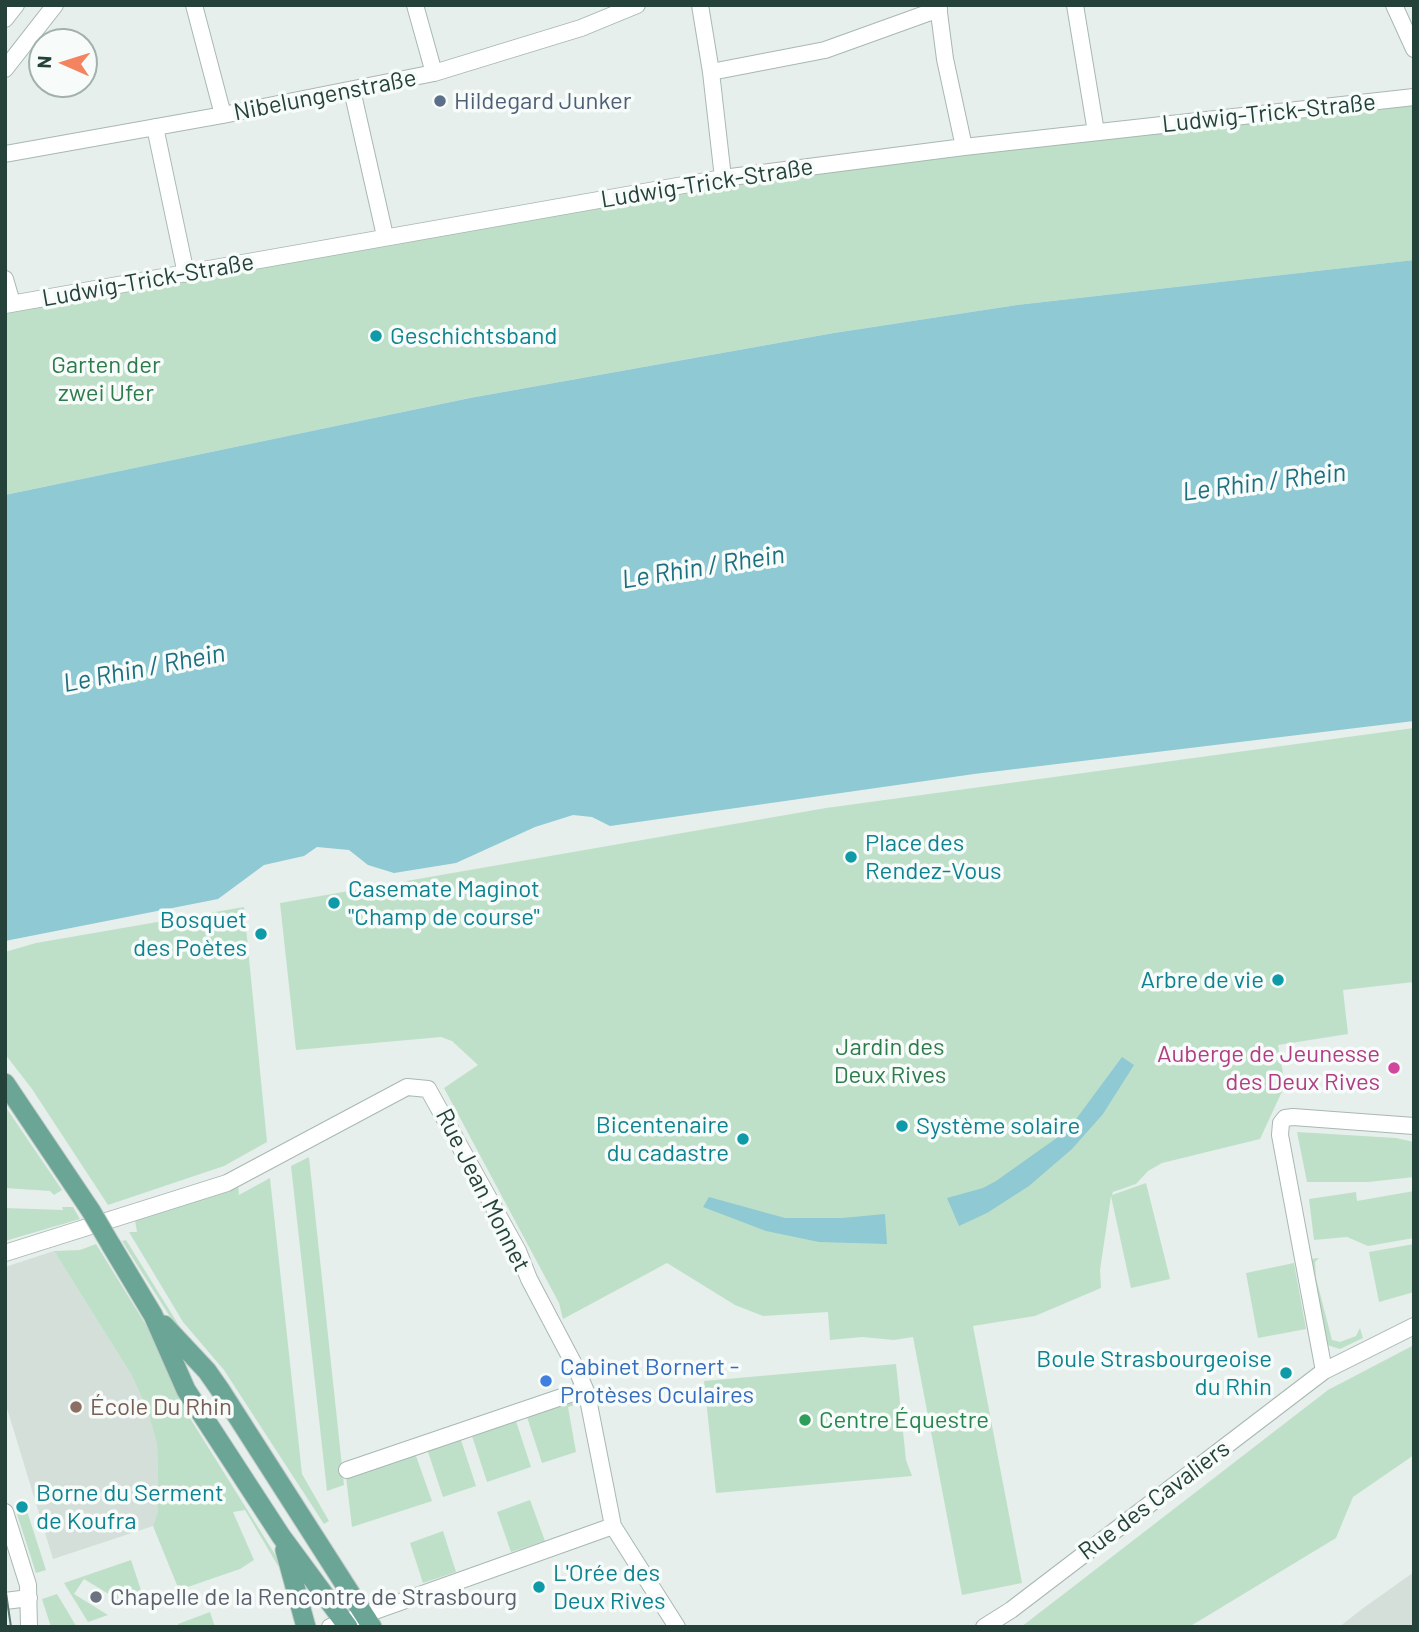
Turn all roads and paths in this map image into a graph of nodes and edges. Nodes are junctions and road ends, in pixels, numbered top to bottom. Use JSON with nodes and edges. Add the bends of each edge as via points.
{"nodes":[{"id":1,"x":16,"y":5,"type":"edge"},
{"id":2,"x":55,"y":5,"type":"edge"},
{"id":3,"x":194,"y":5,"type":"edge"},
{"id":4,"x":415,"y":5,"type":"edge"},
{"id":5,"x":637,"y":5,"type":"edge"},
{"id":6,"x":700,"y":5,"type":"edge"},
{"id":7,"x":1075,"y":5,"type":"edge"},
{"id":8,"x":1394,"y":5,"type":"edge"},
{"id":9,"x":939,"y":7,"type":"edge"},
{"id":10,"x":5,"y":19,"type":"edge"},
{"id":11,"x":1414,"y":48,"type":"edge"},
{"id":12,"x":7,"y":64,"type":"edge"},
{"id":13,"x":711,"y":72,"type":"junction"},
{"id":14,"x":434,"y":73,"type":"junction"},
{"id":15,"x":352,"y":90,"type":"junction"},
{"id":16,"x":1414,"y":97,"type":"edge"},
{"id":17,"x":223,"y":115,"type":"junction"},
{"id":18,"x":155,"y":127,"type":"junction"},
{"id":19,"x":1096,"y":132,"type":"junction"},
{"id":20,"x":964,"y":147,"type":"junction"},
{"id":21,"x":5,"y":154,"type":"edge"},
{"id":22,"x":723,"y":178,"type":"junction"},
{"id":23,"x":385,"y":236,"type":"junction"},
{"id":24,"x":186,"y":274,"type":"junction"},
{"id":25,"x":5,"y":279,"type":"edge"},
{"id":26,"x":9,"y":304,"type":"edge"},
{"id":27,"x":5,"y":1083,"type":"edge"},
{"id":28,"x":1414,"y":1126,"type":"edge"},
{"id":29,"x":5,"y":1253,"type":"edge"},
{"id":30,"x":153,"y":1315,"type":"junction"},
{"id":31,"x":1414,"y":1326,"type":"edge"},
{"id":32,"x":1324,"y":1371,"type":"junction"},
{"id":33,"x":585,"y":1389,"type":"junction"},
{"id":34,"x":347,"y":1470,"type":"dead end"},
{"id":35,"x":5,"y":1512,"type":"edge"},
{"id":36,"x":613,"y":1526,"type":"junction"},
{"id":37,"x":281,"y":1536,"type":"junction"},
{"id":38,"x":29,"y":1598,"type":"junction"},
{"id":39,"x":5,"y":1601,"type":"edge"},
{"id":40,"x":352,"y":1621,"type":"edge"},
{"id":41,"x":29,"y":1627,"type":"edge"},
{"id":42,"x":306,"y":1627,"type":"edge"},
{"id":43,"x":677,"y":1627,"type":"edge"},
{"id":44,"x":984,"y":1627,"type":"edge"}],
"edges":[{"from":1,"to":10,"type":"street"},
{"from":2,"to":12,"type":"street"},
{"from":3,"to":17,"type":"street"},
{"from":4,"to":14,"type":"street"},
{"from":5,"to":14,"type":"street","name":"Nibelungenstraße","via":[[581,28]]},
{"from":6,"to":13,"type":"street"},
{"from":7,"to":19,"type":"street"},
{"from":8,"to":11,"type":"street"},
{"from":9,"to":13,"type":"street","via":[[825,50]]},
{"from":9,"to":20,"type":"street"},
{"from":13,"to":22,"type":"street"},
{"from":14,"to":15,"type":"street","name":"Nibelungenstraße"},
{"from":15,"to":17,"type":"street","name":"Nibelungenstraße"},
{"from":15,"to":23,"type":"street"},
{"from":16,"to":19,"type":"street","name":"Ludwig-Trick-Straße"},
{"from":17,"to":18,"type":"street","name":"Nibelungenstraße"},
{"from":18,"to":21,"type":"street","name":"Nibelungenstraße"},
{"from":18,"to":24,"type":"street"},
{"from":19,"to":20,"type":"street","name":"Ludwig-Trick-Straße"},
{"from":20,"to":22,"type":"street","name":"Ludwig-Trick-Straße"},
{"from":22,"to":23,"type":"street","name":"Ludwig-Trick-Straße"},
{"from":23,"to":24,"type":"street","name":"Ludwig-Trick-Straße"},
{"from":24,"to":26,"type":"street","name":"Ludwig-Trick-Straße"},
{"from":25,"to":26,"type":"street"},
{"from":27,"to":30,"type":"main road","bridge":true},
{"from":28,"to":32,"type":"street","via":[[1283,1120],[1280,1131]]},
{"from":29,"to":33,"type":"street","name":"Rue Jean Monnet","via":[[227,1183],[398,1091],[422,1086],[433,1096],[499,1216]]},
{"from":30,"to":37,"type":"main road","via":[[186,1390]]},
{"from":30,"to":40,"type":"main road","via":[[207,1371]]},
{"from":31,"to":32,"type":"street","name":"Rue des Cavaliers"},
{"from":32,"to":44,"type":"street","name":"Rue des Cavaliers"},
{"from":33,"to":34,"type":"street"},
{"from":33,"to":36,"type":"street","name":"Rue Jean Monnet"},
{"from":35,"to":38,"type":"street"},
{"from":36,"to":40,"type":"street"},
{"from":36,"to":43,"type":"street"},
{"from":37,"to":40,"type":"main road"},
{"from":37,"to":42,"type":"main road"},
{"from":38,"to":39,"type":"street"},
{"from":38,"to":41,"type":"street"}]}
